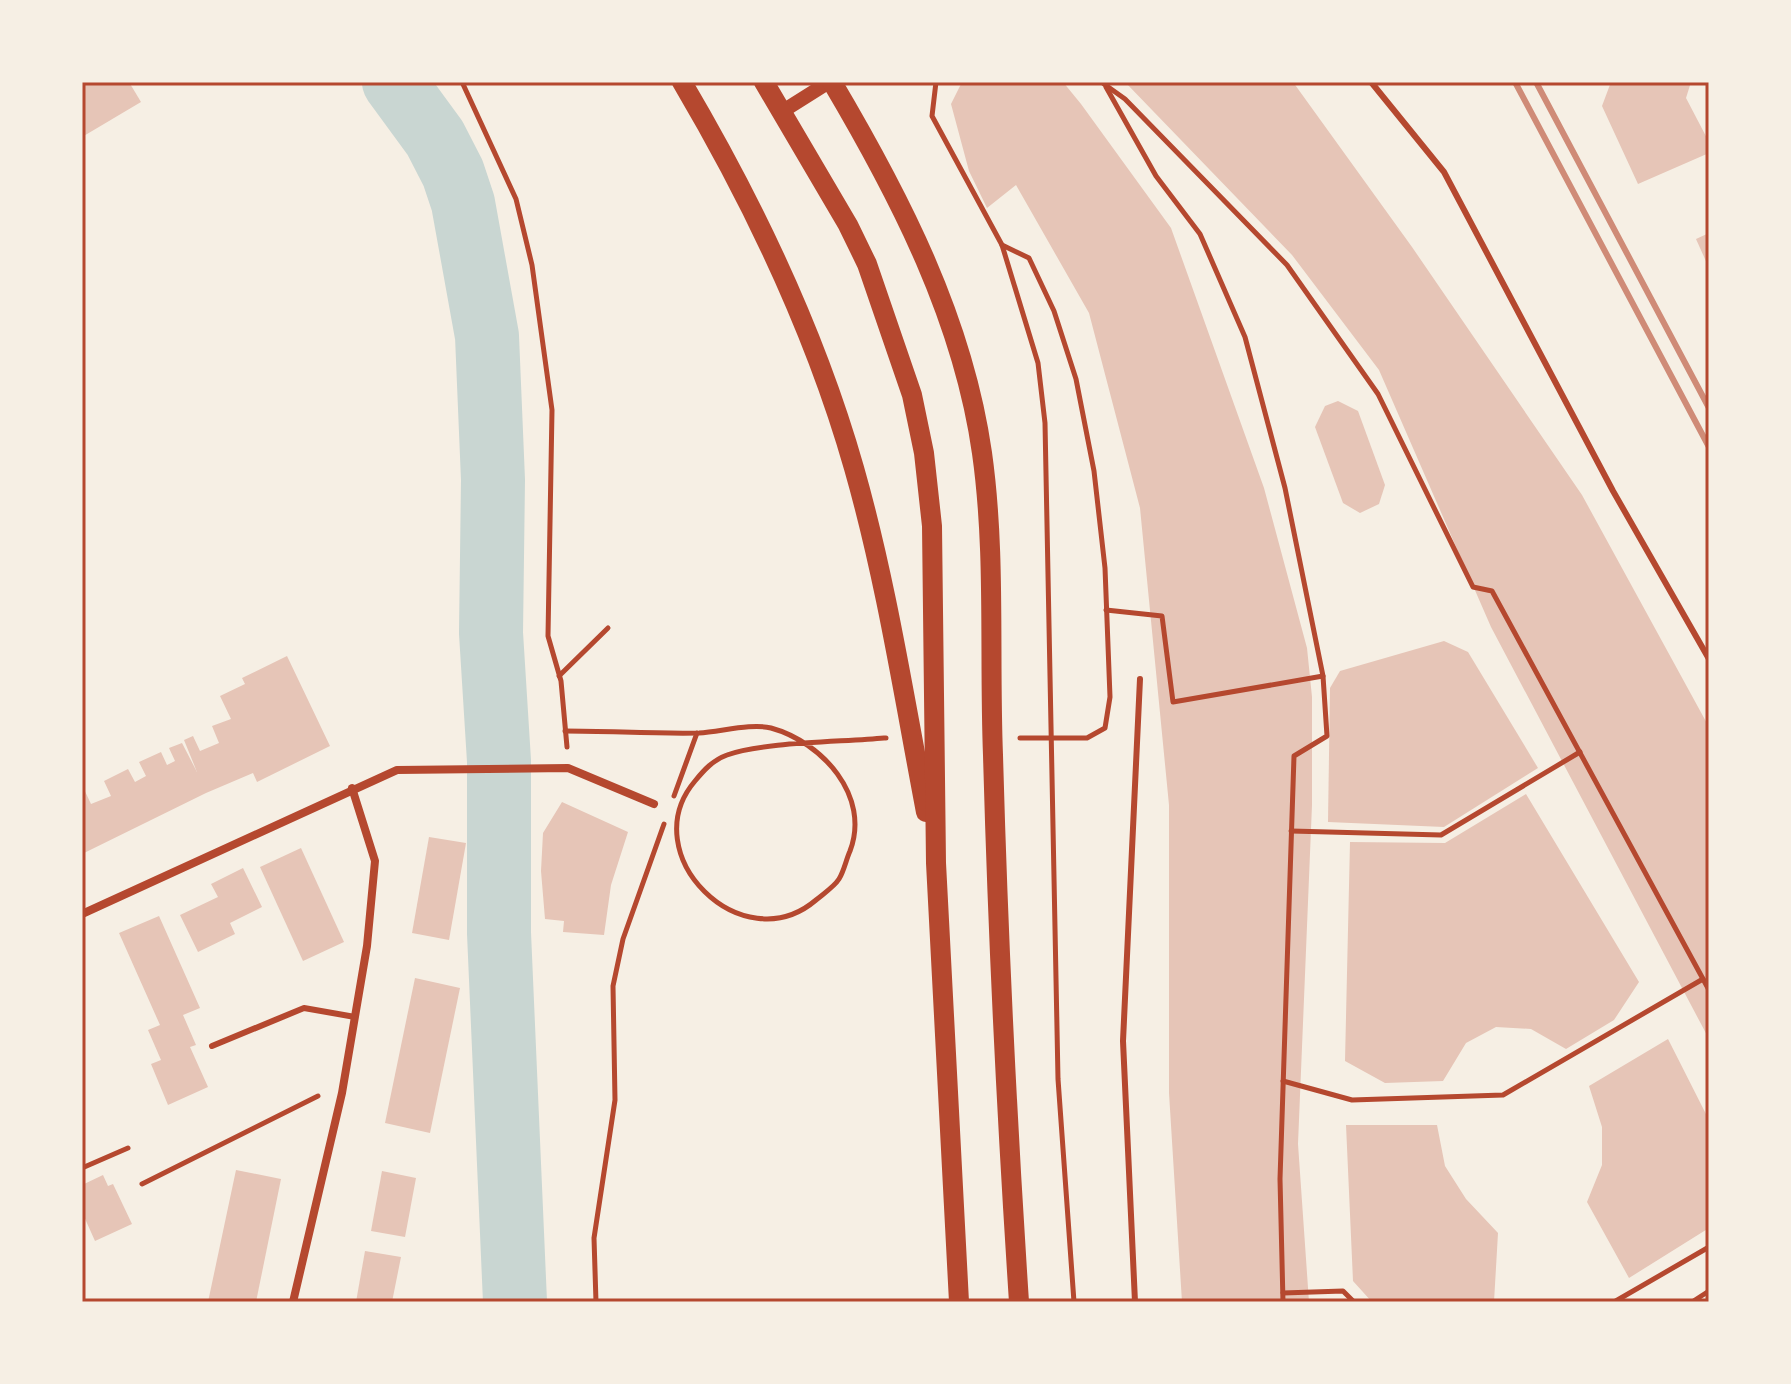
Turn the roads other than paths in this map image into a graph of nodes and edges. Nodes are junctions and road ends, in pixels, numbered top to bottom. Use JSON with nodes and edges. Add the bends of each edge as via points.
{"nodes":[{"id":1,"x":682,"y":82,"type":"edge"},
{"id":2,"x":764,"y":82,"type":"edge"},
{"id":3,"x":831,"y":82,"type":"edge"},
{"id":4,"x":1371,"y":82,"type":"edge"},
{"id":5,"x":783,"y":111,"type":"junction"},
{"id":6,"x":1709,"y":659,"type":"edge"},
{"id":7,"x":1140,"y":679,"type":"dead end"},
{"id":8,"x":352,"y":788,"type":"junction"},
{"id":9,"x":654,"y":804,"type":"dead end"},
{"id":10,"x":936,"y":863,"type":"junction"},
{"id":11,"x":82,"y":914,"type":"edge"},
{"id":12,"x":355,"y":1017,"type":"junction"},
{"id":13,"x":212,"y":1046,"type":"dead end"},
{"id":14,"x":293,"y":1302,"type":"edge"},
{"id":15,"x":959,"y":1302,"type":"edge"},
{"id":16,"x":1019,"y":1302,"type":"edge"},
{"id":17,"x":1135,"y":1302,"type":"edge"}],
"edges":[{"from":1,"to":10,"type":"main road","via":[[728,159],[784,274],[854,468]]},
{"from":2,"to":5,"type":"main road"},
{"from":3,"to":5,"type":"street"},
{"from":3,"to":16,"type":"main road","via":[[907,216],[943,304],[982,453],[990,569],[1001,1035]]},
{"from":4,"to":6,"type":"lane","via":[[1444,172],[1613,491]]},
{"from":5,"to":10,"type":"main road","via":[[867,264],[912,395],[924,453],[932,526]]},
{"from":7,"to":17,"type":"lane","via":[[1123,1041]]},
{"from":8,"to":9,"type":"street","via":[[397,770],[568,768]]},
{"from":8,"to":11,"type":"street"},
{"from":8,"to":12,"type":"street","via":[[375,861]]},
{"from":10,"to":15,"type":"main road"},
{"from":12,"to":13,"type":"lane","via":[[304,1008]]},
{"from":12,"to":14,"type":"street"}]}
